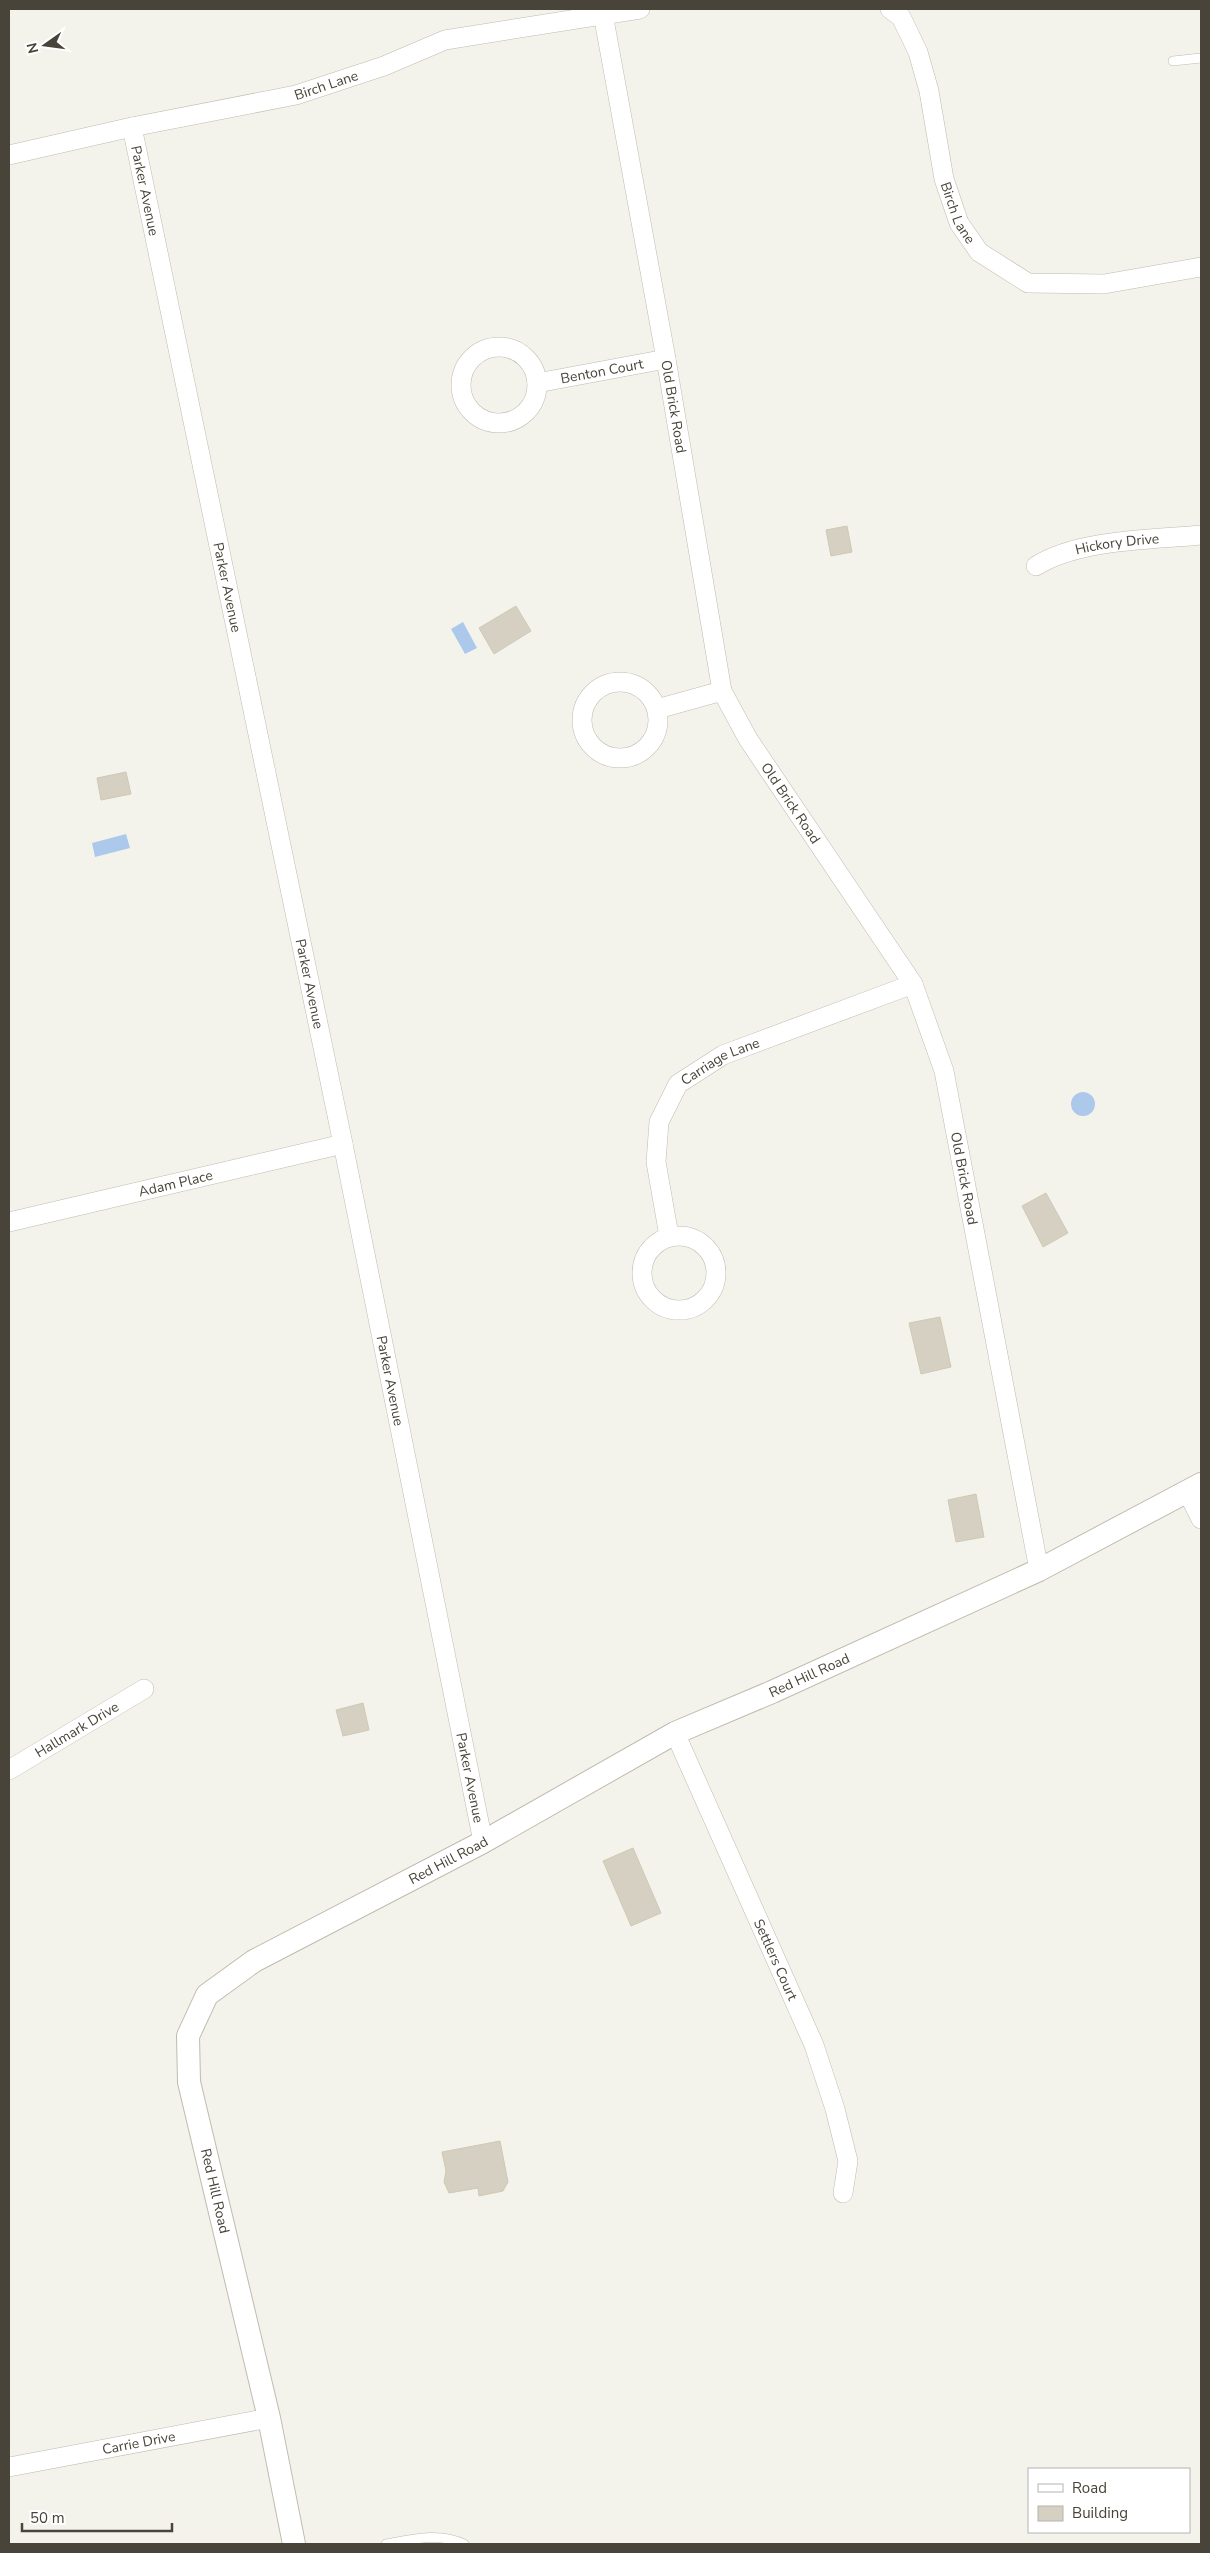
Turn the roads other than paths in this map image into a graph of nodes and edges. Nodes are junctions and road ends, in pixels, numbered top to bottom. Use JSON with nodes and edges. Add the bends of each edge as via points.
{"nodes":[{"id":1,"x":640,"y":9,"type":"edge"},
{"id":2,"x":890,"y":9,"type":"edge"},
{"id":3,"x":603,"y":14,"type":"junction"},
{"id":4,"x":1201,"y":58,"type":"edge"},
{"id":5,"x":1173,"y":61,"type":"dead end"},
{"id":6,"x":132,"y":127,"type":"junction"},
{"id":7,"x":9,"y":155,"type":"edge"},
{"id":8,"x":1201,"y":267,"type":"edge"},
{"id":9,"x":666,"y":359,"type":"junction"},
{"id":10,"x":537,"y":383,"type":"junction"},
{"id":11,"x":1201,"y":535,"type":"edge"},
{"id":12,"x":1036,"y":566,"type":"dead end"},
{"id":13,"x":722,"y":691,"type":"junction"},
{"id":14,"x":657,"y":709,"type":"junction"},
{"id":15,"x":913,"y":984,"type":"junction"},
{"id":16,"x":343,"y":1144,"type":"junction"},
{"id":17,"x":9,"y":1222,"type":"edge"},
{"id":18,"x":669,"y":1236,"type":"dead end"},
{"id":19,"x":1194,"y":1487,"type":"edge"},
{"id":20,"x":1201,"y":1519,"type":"edge"},
{"id":21,"x":1039,"y":1570,"type":"junction"},
{"id":22,"x":144,"y":1689,"type":"dead end"},
{"id":23,"x":675,"y":1733,"type":"junction"},
{"id":24,"x":9,"y":1770,"type":"edge"},
{"id":25,"x":482,"y":1842,"type":"junction"},
{"id":26,"x":843,"y":2193,"type":"dead end"},
{"id":27,"x":269,"y":2418,"type":"junction"},
{"id":28,"x":9,"y":2467,"type":"edge"},
{"id":29,"x":294,"y":2544,"type":"edge"},
{"id":30,"x":386,"y":2544,"type":"edge"},
{"id":31,"x":464,"y":2544,"type":"edge"}],
"edges":[{"from":1,"to":3,"type":"street","name":"Birch Lane"},
{"from":2,"to":8,"type":"street","name":"Birch Lane","via":[[901,17],[918,52],[929,91],[944,179],[959,223],[979,252],[1028,283],[1104,284]]},
{"from":3,"to":6,"type":"street","name":"Birch Lane","via":[[445,40],[384,66],[296,95]]},
{"from":3,"to":9,"type":"street","name":"Old Brick Road"},
{"from":4,"to":5,"type":"lane"},
{"from":6,"to":7,"type":"street","name":"Birch Lane"},
{"from":6,"to":16,"type":"street","name":"Parker Avenue"},
{"from":9,"to":10,"type":"street","name":"Benton Court"},
{"from":9,"to":13,"type":"street","name":"Old Brick Road"},
{"from":10,"to":10,"type":"street","via":[[536,396],[530,408],[512,421],[499,424],[472,413],[461,389],[466,365],[485,349],[498,346],[522,354],[531,363]]},
{"from":11,"to":12,"type":"street","name":"Hickory Drive","via":[[1089,546],[1054,555]]},
{"from":13,"to":14,"type":"street"},
{"from":13,"to":15,"type":"street","name":"Old Brick Road","via":[[748,739]]},
{"from":14,"to":14,"type":"street","via":[[659,722],[655,735],[641,752],[629,757],[616,758],[602,753],[591,745],[583,727],[587,701],[601,686],[614,682],[637,685],[647,692]]},
{"from":15,"to":18,"type":"street","name":"Carriage Lane","via":[[723,1055],[678,1084],[660,1122],[656,1162]]},
{"from":15,"to":21,"type":"street","name":"Old Brick Road","via":[[944,1071]]},
{"from":16,"to":17,"type":"street","name":"Adam Place"},
{"from":16,"to":25,"type":"street","name":"Parker Avenue"},
{"from":19,"to":20,"type":"street"},
{"from":19,"to":21,"type":"street","name":"Red Hill Road"},
{"from":21,"to":23,"type":"street","name":"Red Hill Road"},
{"from":22,"to":24,"type":"street","name":"Hallmark Drive"},
{"from":23,"to":25,"type":"street","name":"Red Hill Road"},
{"from":23,"to":26,"type":"street","name":"Settlers Court","via":[[814,2045],[848,2161]]},
{"from":25,"to":27,"type":"street","name":"Red Hill Road","via":[[254,1961],[206,1995],[188,2036],[191,2091]]},
{"from":27,"to":28,"type":"street","name":"Carrie Drive"},
{"from":27,"to":29,"type":"street","name":"Red Hill Road"},
{"from":30,"to":31,"type":"lane","via":[[437,2536]]}]}
